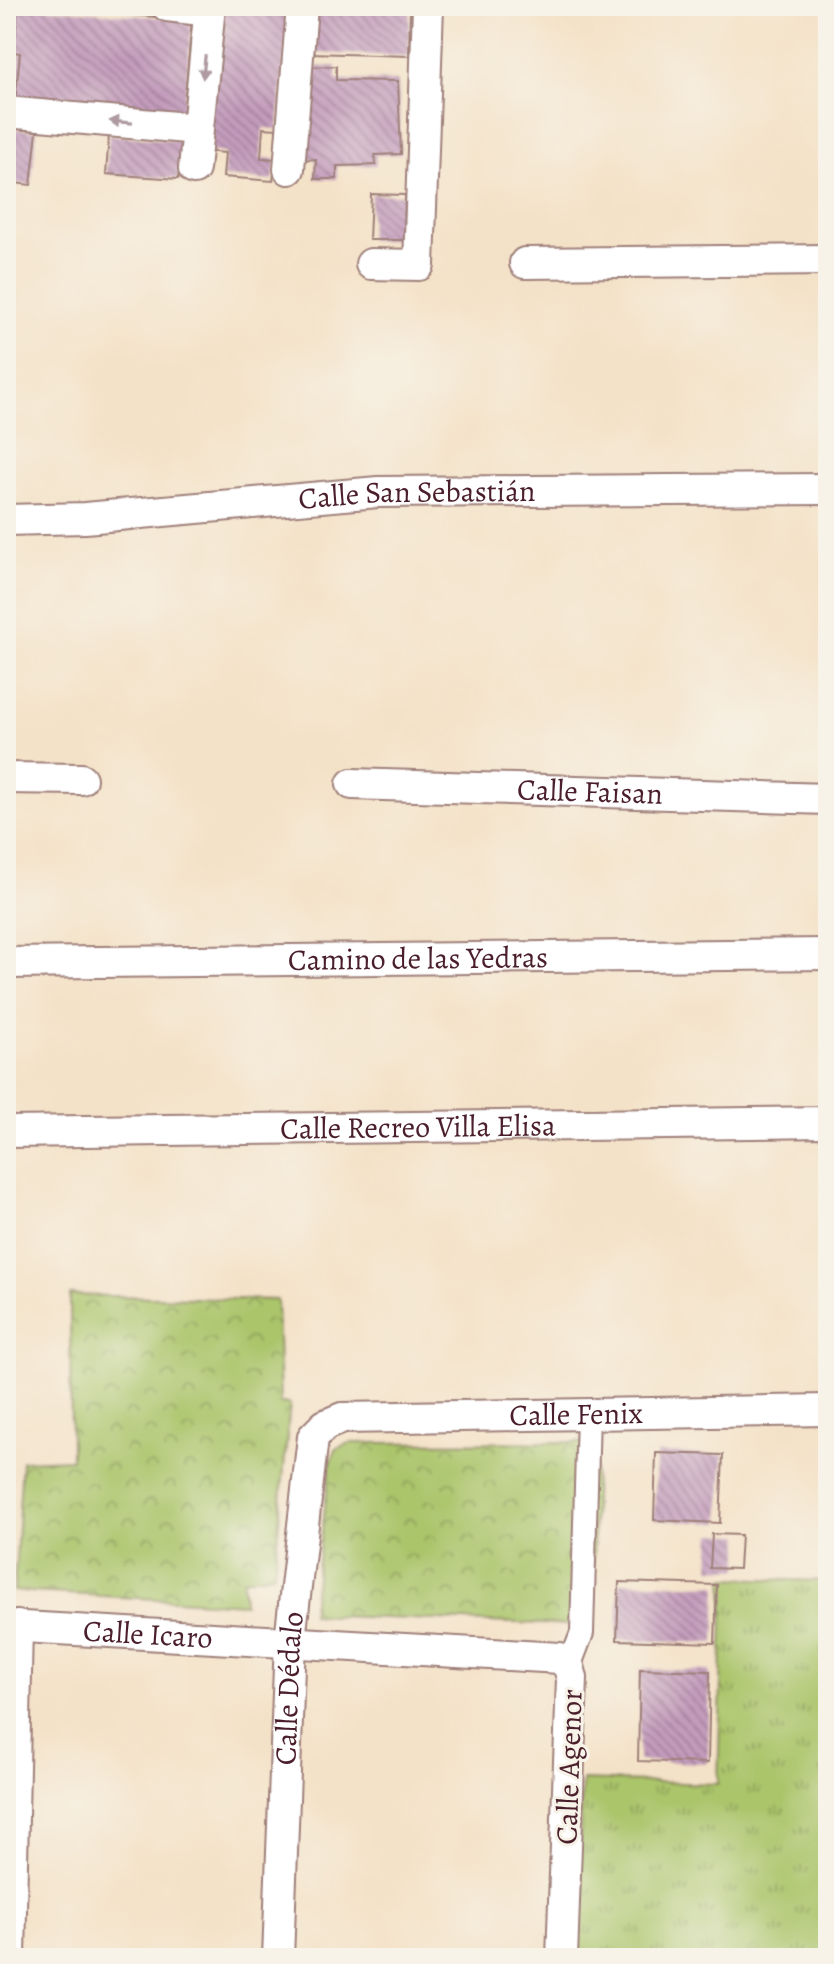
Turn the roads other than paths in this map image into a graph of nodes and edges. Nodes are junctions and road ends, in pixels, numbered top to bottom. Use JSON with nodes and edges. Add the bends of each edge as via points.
{"nodes":[{"id":1,"x":167,"y":6,"type":"edge"},
{"id":2,"x":302,"y":6,"type":"edge"},
{"id":3,"x":428,"y":6,"type":"edge"},
{"id":4,"x":210,"y":8,"type":"edge"},
{"id":5,"x":6,"y":112,"type":"edge"},
{"id":6,"x":198,"y":129,"type":"junction"},
{"id":7,"x":194,"y":169,"type":"dead end"},
{"id":8,"x":289,"y":169,"type":"dead end"},
{"id":9,"x":828,"y":260,"type":"edge"},
{"id":10,"x":525,"y":263,"type":"dead end"},
{"id":11,"x":371,"y":264,"type":"dead end"},
{"id":12,"x":828,"y":489,"type":"edge"},
{"id":13,"x":6,"y":520,"type":"edge"},
{"id":14,"x":6,"y":778,"type":"edge"},
{"id":15,"x":81,"y":779,"type":"dead end"},
{"id":16,"x":352,"y":784,"type":"dead end"},
{"id":17,"x":828,"y":799,"type":"edge"},
{"id":18,"x":828,"y":954,"type":"edge"},
{"id":19,"x":6,"y":963,"type":"edge"},
{"id":20,"x":828,"y":1122,"type":"edge"},
{"id":21,"x":6,"y":1132,"type":"edge"},
{"id":22,"x":828,"y":1410,"type":"edge"},
{"id":23,"x":588,"y":1414,"type":"junction"},
{"id":24,"x":325,"y":1425,"type":"joint"},
{"id":25,"x":11,"y":1626,"type":"edge"},
{"id":26,"x":290,"y":1640,"type":"junction"},
{"id":27,"x":569,"y":1667,"type":"junction"},
{"id":28,"x":9,"y":1860,"type":"edge"},
{"id":29,"x":10,"y":1958,"type":"edge"},
{"id":30,"x":278,"y":1958,"type":"edge"},
{"id":31,"x":562,"y":1958,"type":"edge"}],
"edges":[{"from":1,"to":4,"type":"street"},
{"from":2,"to":8,"type":"street"},
{"from":3,"to":11,"type":"street","via":[[419,265]]},
{"from":4,"to":6,"type":"street","one_way":true},
{"from":6,"to":5,"type":"street","one_way":true},
{"from":6,"to":7,"type":"street"},
{"from":9,"to":10,"type":"street"},
{"from":12,"to":13,"type":"street","name":"Calle San Sebastián","via":[[378,492]]},
{"from":14,"to":15,"type":"street"},
{"from":16,"to":17,"type":"street","name":"Calle Faisan"},
{"from":18,"to":19,"type":"street","name":"Camino de las Yedras"},
{"from":20,"to":21,"type":"street","name":"Calle Recreo Villa Elisa"},
{"from":22,"to":23,"type":"street","name":"Calle Fenix"},
{"from":23,"to":24,"type":"street","name":"Calle Fenix","via":[[342,1418]]},
{"from":23,"to":27,"type":"street","via":[[582,1633]]},
{"from":24,"to":26,"type":"street","name":"Calle Dédalo","via":[[313,1437]]},
{"from":25,"to":26,"type":"street","name":"Calle Icaro"},
{"from":25,"to":28,"type":"street"},
{"from":26,"to":27,"type":"street","name":"Calle Agenor","via":[[554,1657]]},
{"from":26,"to":30,"type":"street","name":"Calle Dédalo"},
{"from":27,"to":31,"type":"street","name":"Calle Agenor"},
{"from":28,"to":29,"type":"street"}]}
